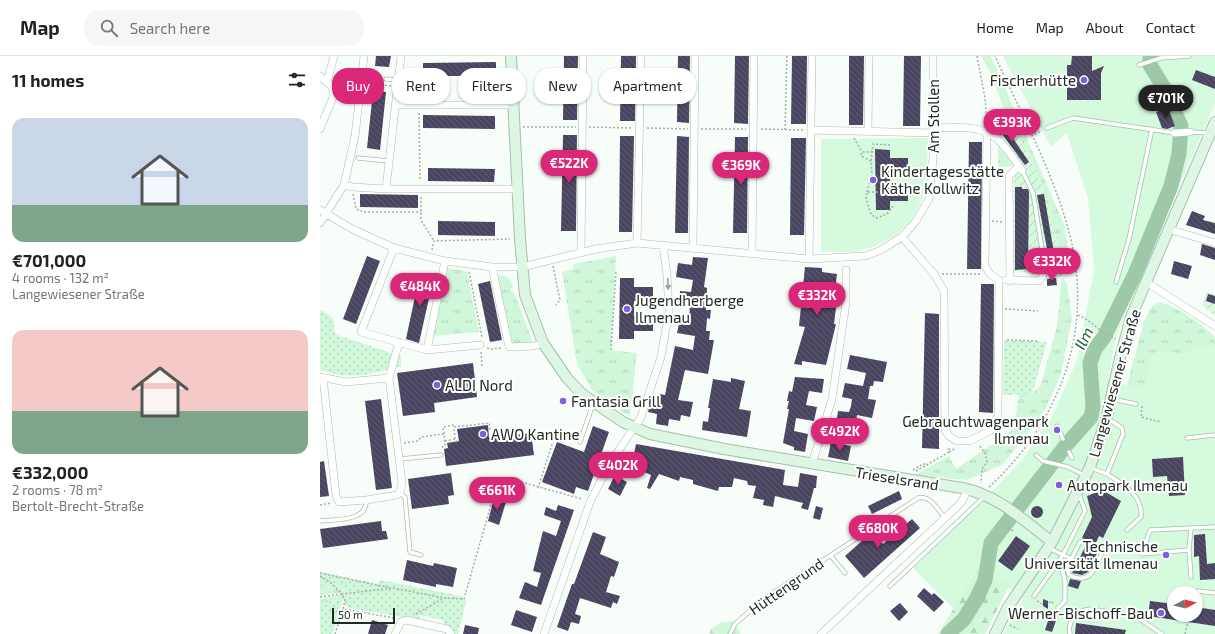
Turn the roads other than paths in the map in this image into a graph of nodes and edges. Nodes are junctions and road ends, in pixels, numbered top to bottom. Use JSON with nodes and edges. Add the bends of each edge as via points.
{"nodes":[{"id":1,"x":334,"y":56,"type":"edge"},
{"id":2,"x":364,"y":56,"type":"edge"},
{"id":3,"x":401,"y":56,"type":"edge"},
{"id":4,"x":510,"y":56,"type":"edge"},
{"id":5,"x":583,"y":56,"type":"edge"},
{"id":6,"x":641,"y":56,"type":"edge"},
{"id":7,"x":695,"y":56,"type":"edge"},
{"id":8,"x":754,"y":56,"type":"edge"},
{"id":9,"x":812,"y":56,"type":"edge"},
{"id":10,"x":869,"y":56,"type":"edge"},
{"id":11,"x":933,"y":56,"type":"edge"},
{"id":12,"x":1189,"y":56,"type":"edge"},
{"id":13,"x":1160,"y":58,"type":"edge"},
{"id":14,"x":1141,"y":64,"type":"dead end"},
{"id":15,"x":363,"y":68,"type":"edge"},
{"id":16,"x":400,"y":68,"type":"edge"},
{"id":17,"x":320,"y":76,"type":"edge"},
{"id":18,"x":386,"y":78,"type":"dead end"},
{"id":19,"x":392,"y":81,"type":"edge"},
{"id":20,"x":330,"y":85,"type":"junction"},
{"id":21,"x":359,"y":104,"type":"edge"},
{"id":22,"x":395,"y":105,"type":"joint"},
{"id":23,"x":512,"y":105,"type":"junction"},
{"id":24,"x":1215,"y":122,"type":"edge"},
{"id":25,"x":1047,"y":128,"type":"road end"},
{"id":26,"x":320,"y":129,"type":"edge"},
{"id":27,"x":1152,"y":129,"type":"junction"},
{"id":28,"x":811,"y":130,"type":"junction"},
{"id":29,"x":934,"y":130,"type":"junction"},
{"id":30,"x":868,"y":131,"type":"junction"},
{"id":31,"x":987,"y":132,"type":"junction"},
{"id":32,"x":1190,"y":132,"type":"joint"},
{"id":33,"x":1175,"y":133,"type":"joint"},
{"id":34,"x":1210,"y":133,"type":"junction"},
{"id":35,"x":358,"y":158,"type":"dead end"},
{"id":36,"x":389,"y":161,"type":"junction"},
{"id":37,"x":1021,"y":168,"type":"junction"},
{"id":38,"x":344,"y":185,"type":"junction"},
{"id":39,"x":386,"y":189,"type":"junction"},
{"id":40,"x":517,"y":189,"type":"junction"},
{"id":41,"x":323,"y":212,"type":"edge"},
{"id":42,"x":320,"y":223,"type":"edge"},
{"id":43,"x":1168,"y":229,"type":"junction"},
{"id":44,"x":902,"y":237,"type":"junction"},
{"id":45,"x":638,"y":243,"type":"junction"},
{"id":46,"x":1215,"y":243,"type":"edge"},
{"id":47,"x":663,"y":245,"type":"junction"},
{"id":48,"x":394,"y":248,"type":"junction"},
{"id":49,"x":693,"y":248,"type":"junction"},
{"id":50,"x":581,"y":253,"type":"junction"},
{"id":51,"x":752,"y":253,"type":"junction"},
{"id":52,"x":810,"y":259,"type":"junction"},
{"id":53,"x":445,"y":261,"type":"junction"},
{"id":54,"x":492,"y":267,"type":"junction"},
{"id":55,"x":522,"y":267,"type":"junction"},
{"id":56,"x":846,"y":270,"type":"dead end"},
{"id":57,"x":1043,"y":276,"type":"joint"},
{"id":58,"x":999,"y":280,"type":"junction"},
{"id":59,"x":1010,"y":280,"type":"junction"},
{"id":60,"x":1116,"y":282,"type":"dead end"},
{"id":61,"x":1146,"y":282,"type":"junction"},
{"id":62,"x":1215,"y":326,"type":"edge"},
{"id":63,"x":399,"y":342,"type":"junction"},
{"id":64,"x":543,"y":343,"type":"junction"},
{"id":65,"x":480,"y":345,"type":"road end"},
{"id":66,"x":427,"y":350,"type":"junction"},
{"id":67,"x":322,"y":377,"type":"edge"},
{"id":68,"x":389,"y":378,"type":"junction"},
{"id":69,"x":1111,"y":399,"type":"junction"},
{"id":70,"x":593,"y":403,"type":"junction"},
{"id":71,"x":1136,"y":404,"type":"road end"},
{"id":72,"x":1106,"y":420,"type":"junction"},
{"id":73,"x":1057,"y":426,"type":"dead end"},
{"id":74,"x":634,"y":428,"type":"junction"},
{"id":75,"x":1215,"y":435,"type":"edge"},
{"id":76,"x":1187,"y":438,"type":"dead end"},
{"id":77,"x":1063,"y":439,"type":"dead end"},
{"id":78,"x":580,"y":442,"type":"dead end"},
{"id":79,"x":1069,"y":452,"type":"dead end"},
{"id":80,"x":441,"y":455,"type":"road end"},
{"id":81,"x":1036,"y":455,"type":"dead end"},
{"id":82,"x":1072,"y":458,"type":"dead end"},
{"id":83,"x":400,"y":459,"type":"junction"},
{"id":84,"x":812,"y":464,"type":"junction"},
{"id":85,"x":1088,"y":471,"type":"junction"},
{"id":86,"x":1107,"y":474,"type":"junction"},
{"id":87,"x":968,"y":489,"type":"junction"},
{"id":88,"x":1078,"y":491,"type":"junction"},
{"id":89,"x":400,"y":492,"type":"junction"},
{"id":90,"x":984,"y":494,"type":"junction"},
{"id":91,"x":366,"y":500,"type":"junction"},
{"id":92,"x":945,"y":519,"type":"junction"},
{"id":93,"x":320,"y":521,"type":"edge"},
{"id":94,"x":1215,"y":527,"type":"edge"},
{"id":95,"x":1191,"y":528,"type":"junction"},
{"id":96,"x":1127,"y":530,"type":"dead end"},
{"id":97,"x":1080,"y":542,"type":"dead end"},
{"id":98,"x":1050,"y":545,"type":"junction"},
{"id":99,"x":1189,"y":550,"type":"junction"},
{"id":100,"x":1102,"y":553,"type":"dead end"},
{"id":101,"x":421,"y":555,"type":"dead end"},
{"id":102,"x":1063,"y":555,"type":"junction"},
{"id":103,"x":831,"y":556,"type":"junction"},
{"id":104,"x":1070,"y":558,"type":"junction"},
{"id":105,"x":1060,"y":560,"type":"junction"},
{"id":106,"x":845,"y":573,"type":"dead end"},
{"id":107,"x":1191,"y":577,"type":"dead end"},
{"id":108,"x":890,"y":586,"type":"dead end"},
{"id":109,"x":1203,"y":592,"type":"edge"},
{"id":110,"x":1215,"y":593,"type":"edge"},
{"id":111,"x":1034,"y":596,"type":"dead end"},
{"id":112,"x":1058,"y":608,"type":"dead end"},
{"id":113,"x":395,"y":634,"type":"edge"},
{"id":114,"x":451,"y":634,"type":"edge"},
{"id":115,"x":544,"y":634,"type":"edge"},
{"id":116,"x":730,"y":634,"type":"edge"},
{"id":117,"x":821,"y":634,"type":"edge"},
{"id":118,"x":995,"y":634,"type":"edge"},
{"id":119,"x":1070,"y":634,"type":"edge"},
{"id":120,"x":1162,"y":634,"type":"edge"}],
"edges":[{"from":1,"to":20,"type":"street"},
{"from":2,"to":15,"type":"street"},
{"from":3,"to":16,"type":"street"},
{"from":4,"to":23,"type":"street","name":"Trieselsrand"},
{"from":5,"to":50,"type":"street"},
{"from":6,"to":45,"type":"street"},
{"from":7,"to":49,"type":"street"},
{"from":8,"to":51,"type":"street"},
{"from":9,"to":28,"type":"street"},
{"from":10,"to":30,"type":"street"},
{"from":11,"to":29,"type":"street","name":"Am Stollen"},
{"from":12,"to":13,"type":"lane"},
{"from":13,"to":14,"type":"lane"},
{"from":17,"to":20,"type":"street"},
{"from":18,"to":19,"type":"lane"},
{"from":20,"to":26,"type":"street","via":[[333,100]]},
{"from":21,"to":38,"type":"street"},
{"from":22,"to":23,"type":"street"},
{"from":22,"to":36,"type":"street"},
{"from":23,"to":40,"type":"street","name":"Trieselsrand"},
{"from":24,"to":34,"type":"street","name":"Langewiesener Straße"},
{"from":25,"to":27,"type":"lane","via":[[1073,118]]},
{"from":27,"to":33,"type":"lane"},
{"from":27,"to":60,"type":"lane","via":[[1129,239]]},
{"from":28,"to":30,"type":"street"},
{"from":28,"to":52,"type":"street"},
{"from":29,"to":30,"type":"street"},
{"from":29,"to":31,"type":"street","via":[[974,129]]},
{"from":29,"to":44,"type":"street","name":"Am Stollen","via":[[929,199],[916,221]]},
{"from":31,"to":37,"type":"street","via":[[997,139]]},
{"from":31,"to":58,"type":"street","via":[[985,266],[990,274]]},
{"from":32,"to":33,"type":"street"},
{"from":32,"to":34,"type":"lane"},
{"from":34,"to":43,"type":"street","name":"Langewiesener Straße"},
{"from":35,"to":36,"type":"lane"},
{"from":36,"to":39,"type":"street"},
{"from":37,"to":57,"type":"lane","via":[[1033,194],[1043,258]]},
{"from":37,"to":59,"type":"street","via":[[1009,176]]},
{"from":38,"to":39,"type":"street"},
{"from":38,"to":41,"type":"street"},
{"from":39,"to":40,"type":"street"},
{"from":40,"to":55,"type":"street","name":"Trieselsrand"},
{"from":41,"to":42,"type":"street"},
{"from":41,"to":48,"type":"street","name":"Am Stollen","via":[[352,229]]},
{"from":43,"to":46,"type":"street"},
{"from":43,"to":61,"type":"street","name":"Langewiesener Straße"},
{"from":44,"to":52,"type":"street","name":"Am Stollen","via":[[879,251],[864,256]]},
{"from":44,"to":58,"type":"street","via":[[934,274],[944,291],[944,430],[957,441],[965,442],[990,431],[998,416]]},
{"from":45,"to":47,"type":"street","name":"Am Stollen"},
{"from":45,"to":50,"type":"street","name":"Am Stollen"},
{"from":47,"to":49,"type":"street","name":"Am Stollen"},
{"from":47,"to":74,"type":"street","one_way":true,"via":[[669,310],[661,357],[641,418]]},
{"from":48,"to":53,"type":"street","name":"Am Stollen"},
{"from":48,"to":63,"type":"street","via":[[360,332]]},
{"from":49,"to":51,"type":"street","name":"Am Stollen"},
{"from":50,"to":55,"type":"street","name":"Am Stollen"},
{"from":51,"to":52,"type":"street","name":"Am Stollen"},
{"from":53,"to":54,"type":"street","name":"Am Stollen"},
{"from":53,"to":66,"type":"street"},
{"from":54,"to":55,"type":"street","name":"Am Stollen"},
{"from":54,"to":64,"type":"street","via":[[509,347]]},
{"from":55,"to":64,"type":"street","name":"Trieselsrand","via":[[525,295]]},
{"from":56,"to":84,"type":"street","via":[[846,303],[832,399]]},
{"from":57,"to":59,"type":"street","via":[[1039,281]]},
{"from":58,"to":59,"type":"street"},
{"from":61,"to":62,"type":"street"},
{"from":61,"to":69,"type":"street","name":"Langewiesener Straße","via":[[1127,330]]},
{"from":63,"to":66,"type":"street"},
{"from":63,"to":68,"type":"street"},
{"from":64,"to":70,"type":"street","name":"Trieselsrand","via":[[582,394]]},
{"from":65,"to":66,"type":"street"},
{"from":67,"to":68,"type":"street","via":[[346,382]]},
{"from":67,"to":91,"type":"street","via":[[336,496],[339,502]]},
{"from":68,"to":83,"type":"street"},
{"from":69,"to":71,"type":"lane"},
{"from":69,"to":72,"type":"street","name":"Langewiesener Straße"},
{"from":70,"to":74,"type":"street","name":"Trieselsrand"},
{"from":70,"to":78,"type":"lane"},
{"from":72,"to":85,"type":"street","name":"Langewiesener Straße"},
{"from":72,"to":86,"type":"lane","via":[[1122,428],[1123,434]]},
{"from":73,"to":77,"type":"lane"},
{"from":74,"to":84,"type":"street","name":"Trieselsrand","via":[[691,443]]},
{"from":74,"to":115,"type":"street","via":[[590,502]]},
{"from":75,"to":76,"type":"lane"},
{"from":79,"to":82,"type":"lane"},
{"from":80,"to":83,"type":"lane"},
{"from":81,"to":85,"type":"lane","via":[[1043,462]]},
{"from":83,"to":89,"type":"street"},
{"from":84,"to":87,"type":"street","name":"Trieselsrand"},
{"from":85,"to":86,"type":"lane"},
{"from":85,"to":88,"type":"street","name":"Langewiesener Straße"},
{"from":86,"to":96,"type":"lane","via":[[1139,500],[1140,519]]},
{"from":87,"to":90,"type":"street","name":"Trieselsrand"},
{"from":87,"to":92,"type":"street","via":[[962,504]]},
{"from":88,"to":98,"type":"street","name":"Langewiesener Straße"},
{"from":88,"to":102,"type":"lane","via":[[1085,511]]},
{"from":89,"to":91,"type":"street","via":[[397,495]]},
{"from":89,"to":101,"type":"lane","via":[[405,497],[410,552]]},
{"from":90,"to":98,"type":"street","name":"Trieselsrand","via":[[1019,517]]},
{"from":90,"to":108,"type":"lane"},
{"from":91,"to":93,"type":"lane","via":[[362,514]]},
{"from":92,"to":103,"type":"lane","name":"Hüttengrund","via":[[929,499],[918,498]]},
{"from":92,"to":117,"type":"street"},
{"from":94,"to":95,"type":"lane"},
{"from":95,"to":99,"type":"lane"},
{"from":95,"to":99,"type":"lane","via":[[1150,530],[1142,554]]},
{"from":97,"to":104,"type":"lane"},
{"from":98,"to":102,"type":"lane"},
{"from":98,"to":118,"type":"street","name":"Langewiesener Straße","via":[[1008,607]]},
{"from":99,"to":107,"type":"lane"},
{"from":100,"to":104,"type":"lane","via":[[1093,572],[1086,578],[1078,579],[1069,575],[1066,567]]},
{"from":102,"to":104,"type":"lane"},
{"from":102,"to":105,"type":"lane"},
{"from":103,"to":106,"type":"lane"},
{"from":103,"to":116,"type":"lane","name":"Hüttengrund","via":[[761,600],[735,624]]},
{"from":105,"to":111,"type":"lane"},
{"from":105,"to":112,"type":"lane","via":[[1065,581],[1065,601]]},
{"from":109,"to":110,"type":"lane"},
{"from":113,"to":114,"type":"street","via":[[401,622],[406,620],[447,629]]},
{"from":119,"to":120,"type":"lane","via":[[1071,620],[1091,609],[1136,616]]}]}
